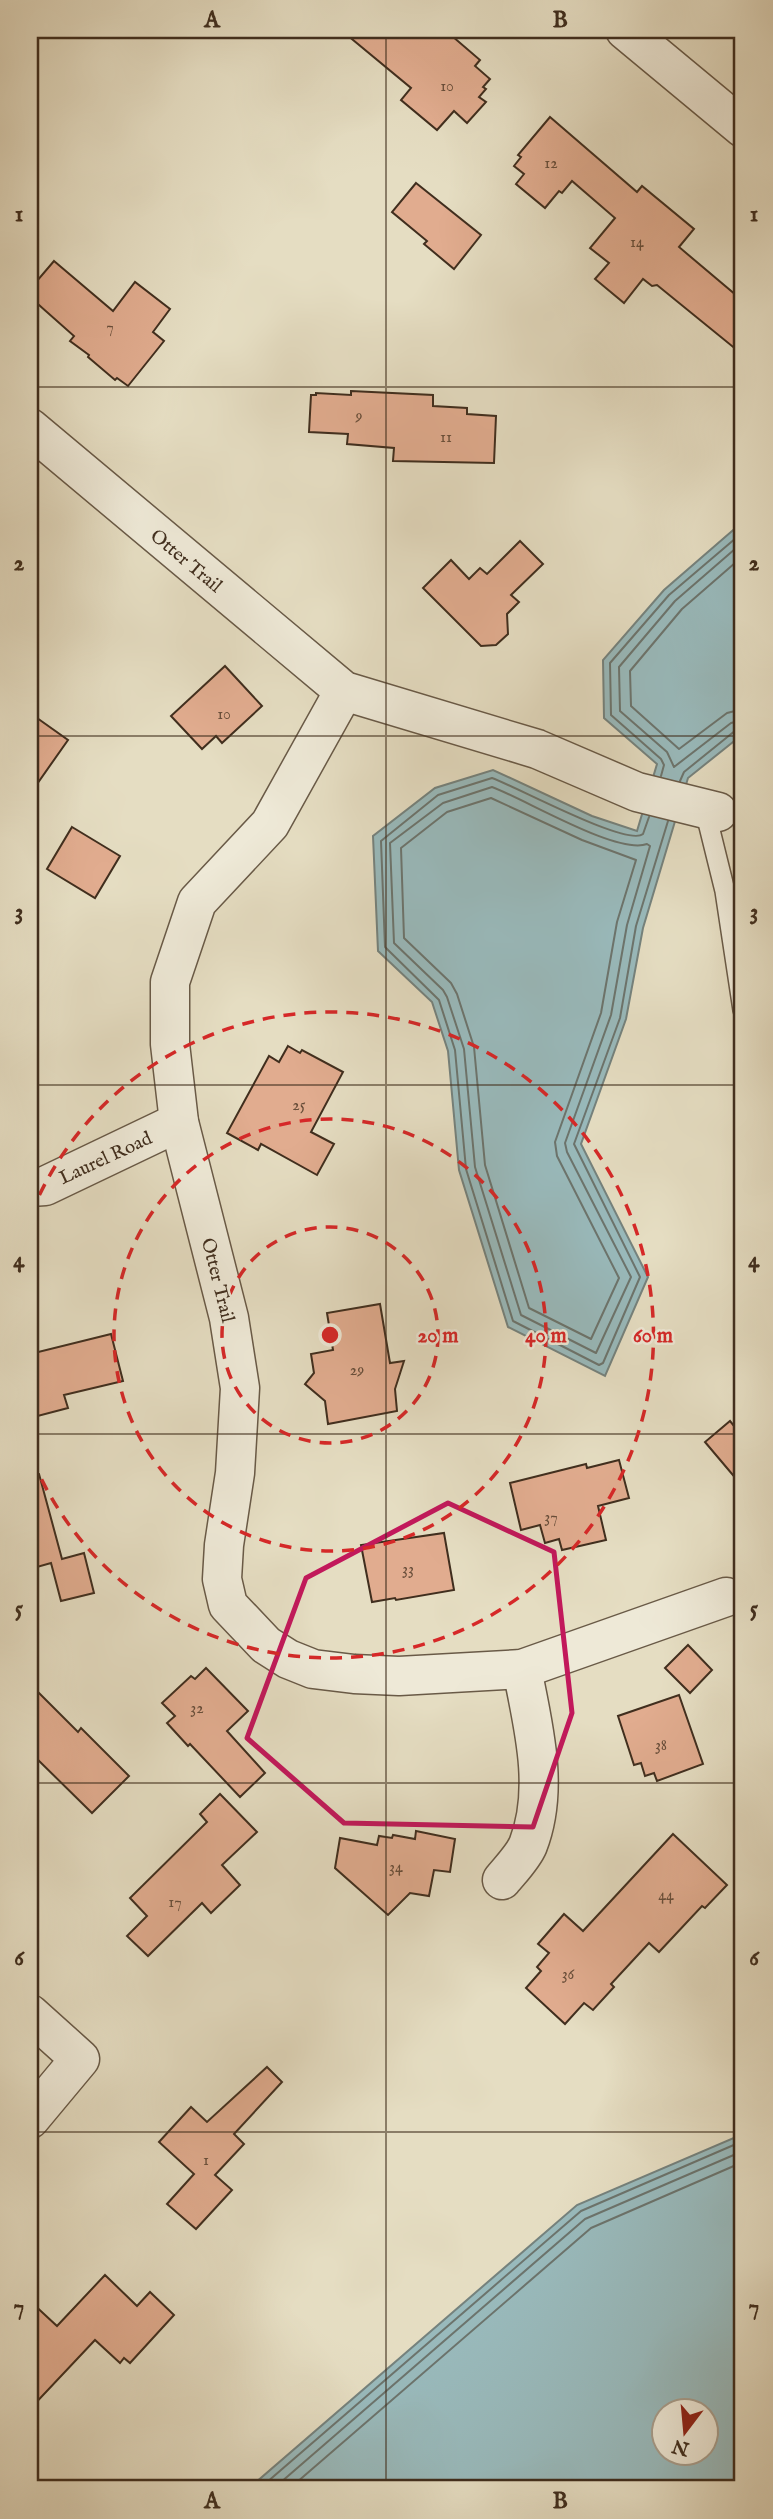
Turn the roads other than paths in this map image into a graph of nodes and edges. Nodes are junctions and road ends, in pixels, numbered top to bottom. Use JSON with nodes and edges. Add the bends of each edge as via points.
{"nodes":[{"id":1,"x":625,"y":30,"type":"edge"},
{"id":2,"x":743,"y":128,"type":"edge"},
{"id":3,"x":30,"y":428,"type":"edge"},
{"id":4,"x":344,"y":691,"type":"junction"},
{"id":5,"x":712,"y":811,"type":"joint"},
{"id":6,"x":743,"y":1010,"type":"edge"},
{"id":7,"x":179,"y":1122,"type":"junction"},
{"id":8,"x":30,"y":1188,"type":"edge"},
{"id":9,"x":726,"y":1597,"type":"dead end"},
{"id":10,"x":522,"y":1669,"type":"junction"},
{"id":11,"x":502,"y":1880,"type":"dead end"},
{"id":12,"x":30,"y":2014,"type":"edge"},
{"id":13,"x":30,"y":2119,"type":"edge"}],
"edges":[{"from":1,"to":2,"type":"street"},
{"from":3,"to":4,"type":"street","name":"Otter Trail"},
{"from":4,"to":5,"type":"street","name":"Otter Trail","via":[[537,749],[637,792]]},
{"from":4,"to":7,"type":"street","name":"Otter Trail","via":[[270,824],[197,902],[170,982],[170,1044]]},
{"from":5,"to":6,"type":"lane"},
{"from":7,"to":8,"type":"street","name":"Laurel Road","via":[[45,1186]]},
{"from":7,"to":10,"type":"street","name":"Otter Trail","via":[[229,1318],[240,1388],[222,1579],[228,1605],[266,1645],[313,1669],[399,1676]]},
{"from":9,"to":10,"type":"street","name":"Otter Trail"},
{"from":10,"to":11,"type":"street","via":[[538,1751],[537,1809],[528,1847]]},
{"from":12,"to":13,"type":"street","via":[[80,2059]]}]}
